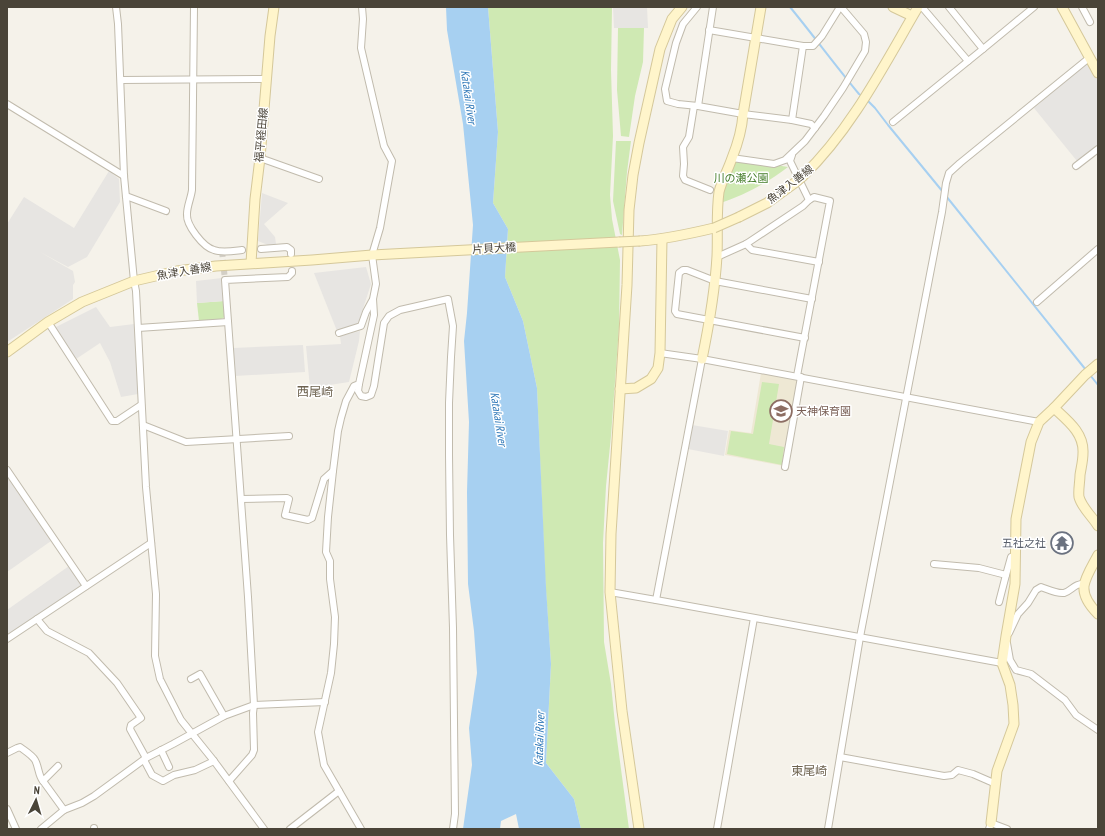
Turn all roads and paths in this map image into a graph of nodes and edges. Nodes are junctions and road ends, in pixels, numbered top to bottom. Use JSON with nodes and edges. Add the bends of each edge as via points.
{"nodes":[{"id":1,"x":116,"y":7,"type":"edge"},
{"id":2,"x":194,"y":7,"type":"edge"},
{"id":3,"x":274,"y":7,"type":"edge"},
{"id":4,"x":362,"y":7,"type":"edge"},
{"id":5,"x":682,"y":7,"type":"edge"},
{"id":6,"x":696,"y":7,"type":"edge"},
{"id":7,"x":713,"y":7,"type":"edge"},
{"id":8,"x":761,"y":7,"type":"edge"},
{"id":9,"x":840,"y":7,"type":"edge"},
{"id":10,"x":893,"y":7,"type":"edge"},
{"id":11,"x":918,"y":7,"type":"edge"},
{"id":12,"x":922,"y":7,"type":"edge"},
{"id":13,"x":949,"y":7,"type":"edge"},
{"id":14,"x":1034,"y":7,"type":"edge"},
{"id":15,"x":1062,"y":7,"type":"edge"},
{"id":16,"x":1082,"y":7,"type":"edge"},
{"id":17,"x":912,"y":16,"type":"junction"},
{"id":18,"x":1090,"y":22,"type":"dead end"},
{"id":19,"x":709,"y":30,"type":"junction"},
{"id":20,"x":756,"y":38,"type":"junction"},
{"id":21,"x":803,"y":46,"type":"junction"},
{"id":22,"x":983,"y":49,"type":"junction"},
{"id":23,"x":1094,"y":61,"type":"edge"},
{"id":24,"x":968,"y":62,"type":"junction"},
{"id":25,"x":1098,"y":73,"type":"edge"},
{"id":26,"x":266,"y":79,"type":"junction"},
{"id":27,"x":121,"y":80,"type":"junction"},
{"id":28,"x":194,"y":80,"type":"junction"},
{"id":29,"x":7,"y":104,"type":"edge"},
{"id":30,"x":696,"y":106,"type":"junction"},
{"id":31,"x":743,"y":114,"type":"junction"},
{"id":32,"x":792,"y":120,"type":"junction"},
{"id":33,"x":893,"y":122,"type":"dead end"},
{"id":34,"x":815,"y":128,"type":"junction"},
{"id":35,"x":1098,"y":149,"type":"edge"},
{"id":36,"x":792,"y":153,"type":"junction"},
{"id":37,"x":260,"y":158,"type":"junction"},
{"id":38,"x":732,"y":158,"type":"junction"},
{"id":39,"x":1076,"y":166,"type":"dead end"},
{"id":40,"x":124,"y":176,"type":"junction"},
{"id":41,"x":319,"y":179,"type":"dead end"},
{"id":42,"x":710,"y":190,"type":"dead end"},
{"id":43,"x":126,"y":196,"type":"junction"},
{"id":44,"x":809,"y":200,"type":"junction"},
{"id":45,"x":166,"y":212,"type":"dead end"},
{"id":46,"x":662,"y":239,"type":"junction"},
{"id":47,"x":607,"y":242,"type":"joint"},
{"id":48,"x":746,"y":244,"type":"junction"},
{"id":49,"x":261,"y":249,"type":"dead end"},
{"id":50,"x":242,"y":250,"type":"dead end"},
{"id":51,"x":1098,"y":250,"type":"edge"},
{"id":52,"x":291,"y":254,"type":"dead end"},
{"id":53,"x":376,"y":255,"type":"junction"},
{"id":54,"x":717,"y":257,"type":"junction"},
{"id":55,"x":819,"y":262,"type":"junction"},
{"id":56,"x":251,"y":264,"type":"junction"},
{"id":57,"x":292,"y":271,"type":"dead end"},
{"id":58,"x":134,"y":281,"type":"junction"},
{"id":59,"x":715,"y":281,"type":"junction"},
{"id":60,"x":373,"y":299,"type":"junction"},
{"id":61,"x":812,"y":299,"type":"junction"},
{"id":62,"x":1037,"y":302,"type":"dead end"},
{"id":63,"x":710,"y":320,"type":"junction"},
{"id":64,"x":48,"y":322,"type":"junction"},
{"id":65,"x":228,"y":322,"type":"junction"},
{"id":66,"x":138,"y":328,"type":"junction"},
{"id":67,"x":339,"y":333,"type":"dead end"},
{"id":68,"x":805,"y":338,"type":"junction"},
{"id":69,"x":7,"y":352,"type":"edge"},
{"id":70,"x":660,"y":353,"type":"junction"},
{"id":71,"x":702,"y":359,"type":"junction"},
{"id":72,"x":1098,"y":364,"type":"edge"},
{"id":73,"x":799,"y":377,"type":"junction"},
{"id":74,"x":359,"y":384,"type":"junction"},
{"id":75,"x":620,"y":389,"type":"junction"},
{"id":76,"x":906,"y":396,"type":"junction"},
{"id":77,"x":141,"y":405,"type":"junction"},
{"id":78,"x":1054,"y":408,"type":"junction"},
{"id":79,"x":1039,"y":422,"type":"junction"},
{"id":80,"x":142,"y":425,"type":"junction"},
{"id":81,"x":289,"y":436,"type":"dead end"},
{"id":82,"x":237,"y":440,"type":"junction"},
{"id":83,"x":785,"y":467,"type":"dead end"},
{"id":84,"x":7,"y":470,"type":"edge"},
{"id":85,"x":333,"y":471,"type":"junction"},
{"id":86,"x":241,"y":499,"type":"junction"},
{"id":87,"x":1098,"y":526,"type":"edge"},
{"id":88,"x":151,"y":543,"type":"junction"},
{"id":89,"x":1098,"y":555,"type":"edge"},
{"id":90,"x":1016,"y":556,"type":"junction"},
{"id":91,"x":934,"y":564,"type":"dead end"},
{"id":92,"x":1006,"y":575,"type":"junction"},
{"id":93,"x":1085,"y":584,"type":"junction"},
{"id":94,"x":86,"y":586,"type":"junction"},
{"id":95,"x":610,"y":592,"type":"junction"},
{"id":96,"x":656,"y":600,"type":"junction"},
{"id":97,"x":999,"y":602,"type":"dead end"},
{"id":98,"x":1098,"y":614,"type":"edge"},
{"id":99,"x":754,"y":618,"type":"junction"},
{"id":100,"x":37,"y":619,"type":"junction"},
{"id":101,"x":1006,"y":636,"type":"junction"},
{"id":102,"x":860,"y":637,"type":"junction"},
{"id":103,"x":7,"y":639,"type":"edge"},
{"id":104,"x":1002,"y":663,"type":"junction"},
{"id":105,"x":191,"y":679,"type":"dead end"},
{"id":106,"x":325,"y":702,"type":"junction"},
{"id":107,"x":254,"y":705,"type":"junction"},
{"id":108,"x":224,"y":716,"type":"junction"},
{"id":109,"x":1098,"y":730,"type":"edge"},
{"id":110,"x":192,"y":733,"type":"junction"},
{"id":111,"x":161,"y":750,"type":"junction"},
{"id":112,"x":7,"y":753,"type":"edge"},
{"id":113,"x":840,"y":757,"type":"junction"},
{"id":114,"x":145,"y":759,"type":"junction"},
{"id":115,"x":214,"y":761,"type":"junction"},
{"id":116,"x":58,"y":766,"type":"dead end"},
{"id":117,"x":169,"y":767,"type":"dead end"},
{"id":118,"x":43,"y":781,"type":"junction"},
{"id":119,"x":229,"y":782,"type":"junction"},
{"id":120,"x":996,"y":784,"type":"junction"},
{"id":121,"x":339,"y":791,"type":"junction"},
{"id":122,"x":7,"y":809,"type":"edge"},
{"id":123,"x":64,"y":810,"type":"junction"},
{"id":124,"x":990,"y":826,"type":"edge"},
{"id":125,"x":16,"y":829,"type":"edge"},
{"id":126,"x":41,"y":829,"type":"edge"},
{"id":127,"x":264,"y":829,"type":"edge"},
{"id":128,"x":290,"y":829,"type":"edge"},
{"id":129,"x":360,"y":829,"type":"edge"},
{"id":130,"x":453,"y":829,"type":"edge"},
{"id":131,"x":639,"y":829,"type":"edge"},
{"id":132,"x":717,"y":829,"type":"edge"},
{"id":133,"x":828,"y":829,"type":"edge"},
{"id":134,"x":1008,"y":829,"type":"edge"}],
"edges":[{"from":1,"to":27,"type":"street"},
{"from":2,"to":28,"type":"street"},
{"from":3,"to":26,"type":"street","name":"福平経田線"},
{"from":4,"to":53,"type":"street","via":[[361,48],[384,146],[392,161]]},
{"from":5,"to":75,"type":"street","via":[[672,19],[660,49],[638,143],[629,210]]},
{"from":6,"to":30,"type":"street","via":[[683,24],[665,89],[667,101]]},
{"from":7,"to":19,"type":"street"},
{"from":8,"to":20,"type":"street"},
{"from":9,"to":21,"type":"street","via":[[813,46]]},
{"from":9,"to":34,"type":"street","via":[[864,34],[865,51]]},
{"from":10,"to":17,"type":"street"},
{"from":11,"to":17,"type":"street","name":"魚津入善線"},
{"from":12,"to":24,"type":"street"},
{"from":13,"to":22,"type":"street"},
{"from":14,"to":22,"type":"street"},
{"from":15,"to":23,"type":"street"},
{"from":16,"to":18,"type":"street"},
{"from":17,"to":46,"type":"street","name":"魚津入善線","bridge":true,"via":[[870,88],[839,134],[799,179],[767,202],[714,228]]},
{"from":19,"to":20,"type":"street"},
{"from":19,"to":30,"type":"street"},
{"from":20,"to":21,"type":"street"},
{"from":20,"to":31,"type":"street"},
{"from":21,"to":32,"type":"street"},
{"from":22,"to":24,"type":"street"},
{"from":23,"to":25,"type":"street"},
{"from":23,"to":76,"type":"street","via":[[949,173]]},
{"from":24,"to":33,"type":"street"},
{"from":26,"to":28,"type":"street"},
{"from":26,"to":37,"type":"street","name":"福平経田線"},
{"from":27,"to":28,"type":"street"},
{"from":27,"to":40,"type":"street"},
{"from":28,"to":50,"type":"street","via":[[192,190],[186,215],[190,228],[212,250]]},
{"from":29,"to":40,"type":"street"},
{"from":30,"to":31,"type":"street"},
{"from":30,"to":42,"type":"street","via":[[689,137],[683,147],[684,176],[685,180]]},
{"from":31,"to":32,"type":"street"},
{"from":31,"to":38,"type":"street","via":[[742,132]]},
{"from":32,"to":34,"type":"street","via":[[811,124]]},
{"from":34,"to":36,"type":"street"},
{"from":35,"to":39,"type":"street"},
{"from":36,"to":38,"type":"street","via":[[785,160],[774,164]]},
{"from":36,"to":44,"type":"street","via":[[790,161]]},
{"from":37,"to":41,"type":"street"},
{"from":37,"to":56,"type":"street","name":"福平経田線"},
{"from":38,"to":54,"type":"street","via":[[719,192]]},
{"from":40,"to":43,"type":"street"},
{"from":43,"to":45,"type":"street"},
{"from":43,"to":58,"type":"street"},
{"from":44,"to":48,"type":"street"},
{"from":44,"to":55,"type":"street","via":[[814,197],[830,200]]},
{"from":46,"to":47,"type":"street","name":"魚津入善線","bridge":true},
{"from":46,"to":70,"type":"street"},
{"from":47,"to":53,"type":"street","name":"片貝大橋"},
{"from":48,"to":54,"type":"street"},
{"from":48,"to":55,"type":"street","via":[[752,250]]},
{"from":49,"to":52,"type":"street","via":[[287,246]]},
{"from":51,"to":62,"type":"street"},
{"from":53,"to":56,"type":"street","name":"魚津入善線"},
{"from":53,"to":60,"type":"street"},
{"from":54,"to":59,"type":"street"},
{"from":55,"to":61,"type":"street"},
{"from":56,"to":58,"type":"street","name":"魚津入善線","via":[[177,271]]},
{"from":57,"to":65,"type":"street","via":[[288,277],[225,280]]},
{"from":58,"to":64,"type":"street","name":"魚津入善線","via":[[82,302]]},
{"from":58,"to":66,"type":"street"},
{"from":59,"to":61,"type":"street"},
{"from":59,"to":63,"type":"street"},
{"from":59,"to":63,"type":"street","via":[[687,270],[679,273],[676,314]]},
{"from":60,"to":67,"type":"street","via":[[361,326]]},
{"from":60,"to":74,"type":"street","via":[[374,315]]},
{"from":61,"to":68,"type":"street"},
{"from":63,"to":68,"type":"street"},
{"from":63,"to":71,"type":"street"},
{"from":64,"to":69,"type":"street","name":"魚津入善線"},
{"from":64,"to":77,"type":"street","via":[[112,421],[117,421]]},
{"from":65,"to":66,"type":"street"},
{"from":65,"to":82,"type":"street"},
{"from":66,"to":77,"type":"street"},
{"from":68,"to":73,"type":"street"},
{"from":70,"to":71,"type":"street"},
{"from":70,"to":75,"type":"street","via":[[658,368],[651,379],[636,388]]},
{"from":71,"to":73,"type":"street"},
{"from":71,"to":96,"type":"street"},
{"from":72,"to":78,"type":"street"},
{"from":73,"to":76,"type":"street"},
{"from":73,"to":83,"type":"street"},
{"from":74,"to":85,"type":"street","via":[[354,386],[346,401],[338,431]]},
{"from":74,"to":130,"type":"street","via":[[360,396],[371,395],[384,323],[389,316],[400,310],[448,299],[453,326],[449,448],[454,709]]},
{"from":75,"to":95,"type":"street"},
{"from":76,"to":79,"type":"street"},
{"from":76,"to":102,"type":"street"},
{"from":77,"to":80,"type":"street"},
{"from":78,"to":79,"type":"street"},
{"from":78,"to":87,"type":"street","via":[[1071,424],[1082,442],[1080,497]]},
{"from":79,"to":90,"type":"street","via":[[1031,442],[1016,519]]},
{"from":80,"to":82,"type":"street","via":[[186,442]]},
{"from":80,"to":88,"type":"street"},
{"from":81,"to":82,"type":"street"},
{"from":82,"to":86,"type":"street"},
{"from":84,"to":94,"type":"street"},
{"from":85,"to":86,"type":"street","via":[[324,479],[312,518],[308,520],[285,515],[289,499],[287,498]]},
{"from":85,"to":106,"type":"street","via":[[326,552],[330,561],[335,624],[331,674]]},
{"from":86,"to":107,"type":"street"},
{"from":88,"to":94,"type":"street"},
{"from":88,"to":110,"type":"street","via":[[156,594],[155,656],[160,680],[181,720]]},
{"from":89,"to":93,"type":"street"},
{"from":90,"to":92,"type":"street","via":[[1011,557]]},
{"from":90,"to":101,"type":"street","via":[[1015,584]]},
{"from":91,"to":92,"type":"street","via":[[979,568]]},
{"from":92,"to":97,"type":"street"},
{"from":93,"to":98,"type":"street","via":[[1084,592]]},
{"from":93,"to":101,"type":"street","via":[[1076,585],[1064,593],[1041,587],[1036,590]]},
{"from":94,"to":100,"type":"street"},
{"from":95,"to":96,"type":"street"},
{"from":95,"to":131,"type":"street","via":[[622,711]]},
{"from":96,"to":99,"type":"street"},
{"from":99,"to":102,"type":"street"},
{"from":99,"to":132,"type":"street"},
{"from":100,"to":103,"type":"street"},
{"from":100,"to":114,"type":"street","via":[[48,631],[89,653],[117,683],[141,718],[130,725],[130,729]]},
{"from":101,"to":104,"type":"street"},
{"from":101,"to":109,"type":"street","via":[[1010,660],[1016,670],[1031,674],[1065,700],[1076,715]]},
{"from":102,"to":104,"type":"street"},
{"from":102,"to":113,"type":"street"},
{"from":104,"to":120,"type":"street","via":[[1010,686],[1014,724],[997,771]]},
{"from":105,"to":108,"type":"street","via":[[200,674]]},
{"from":106,"to":107,"type":"street"},
{"from":106,"to":121,"type":"street","via":[[318,732],[324,765]]},
{"from":107,"to":108,"type":"street"},
{"from":107,"to":119,"type":"street","via":[[254,750]]},
{"from":108,"to":110,"type":"street"},
{"from":110,"to":111,"type":"street"},
{"from":110,"to":115,"type":"street"},
{"from":111,"to":114,"type":"street"},
{"from":111,"to":117,"type":"street"},
{"from":112,"to":118,"type":"street","via":[[20,747],[26,751],[36,762]]},
{"from":113,"to":120,"type":"street","via":[[944,776],[952,775],[958,770]]},
{"from":113,"to":133,"type":"street"},
{"from":114,"to":115,"type":"street","via":[[152,775],[163,781]]},
{"from":114,"to":123,"type":"street","via":[[88,800]]},
{"from":115,"to":119,"type":"street"},
{"from":116,"to":118,"type":"street"},
{"from":118,"to":123,"type":"street"},
{"from":119,"to":127,"type":"street"},
{"from":120,"to":124,"type":"street"},
{"from":121,"to":128,"type":"street"},
{"from":121,"to":129,"type":"street"},
{"from":122,"to":125,"type":"street"},
{"from":123,"to":126,"type":"street"},
{"from":124,"to":134,"type":"street"}]}
